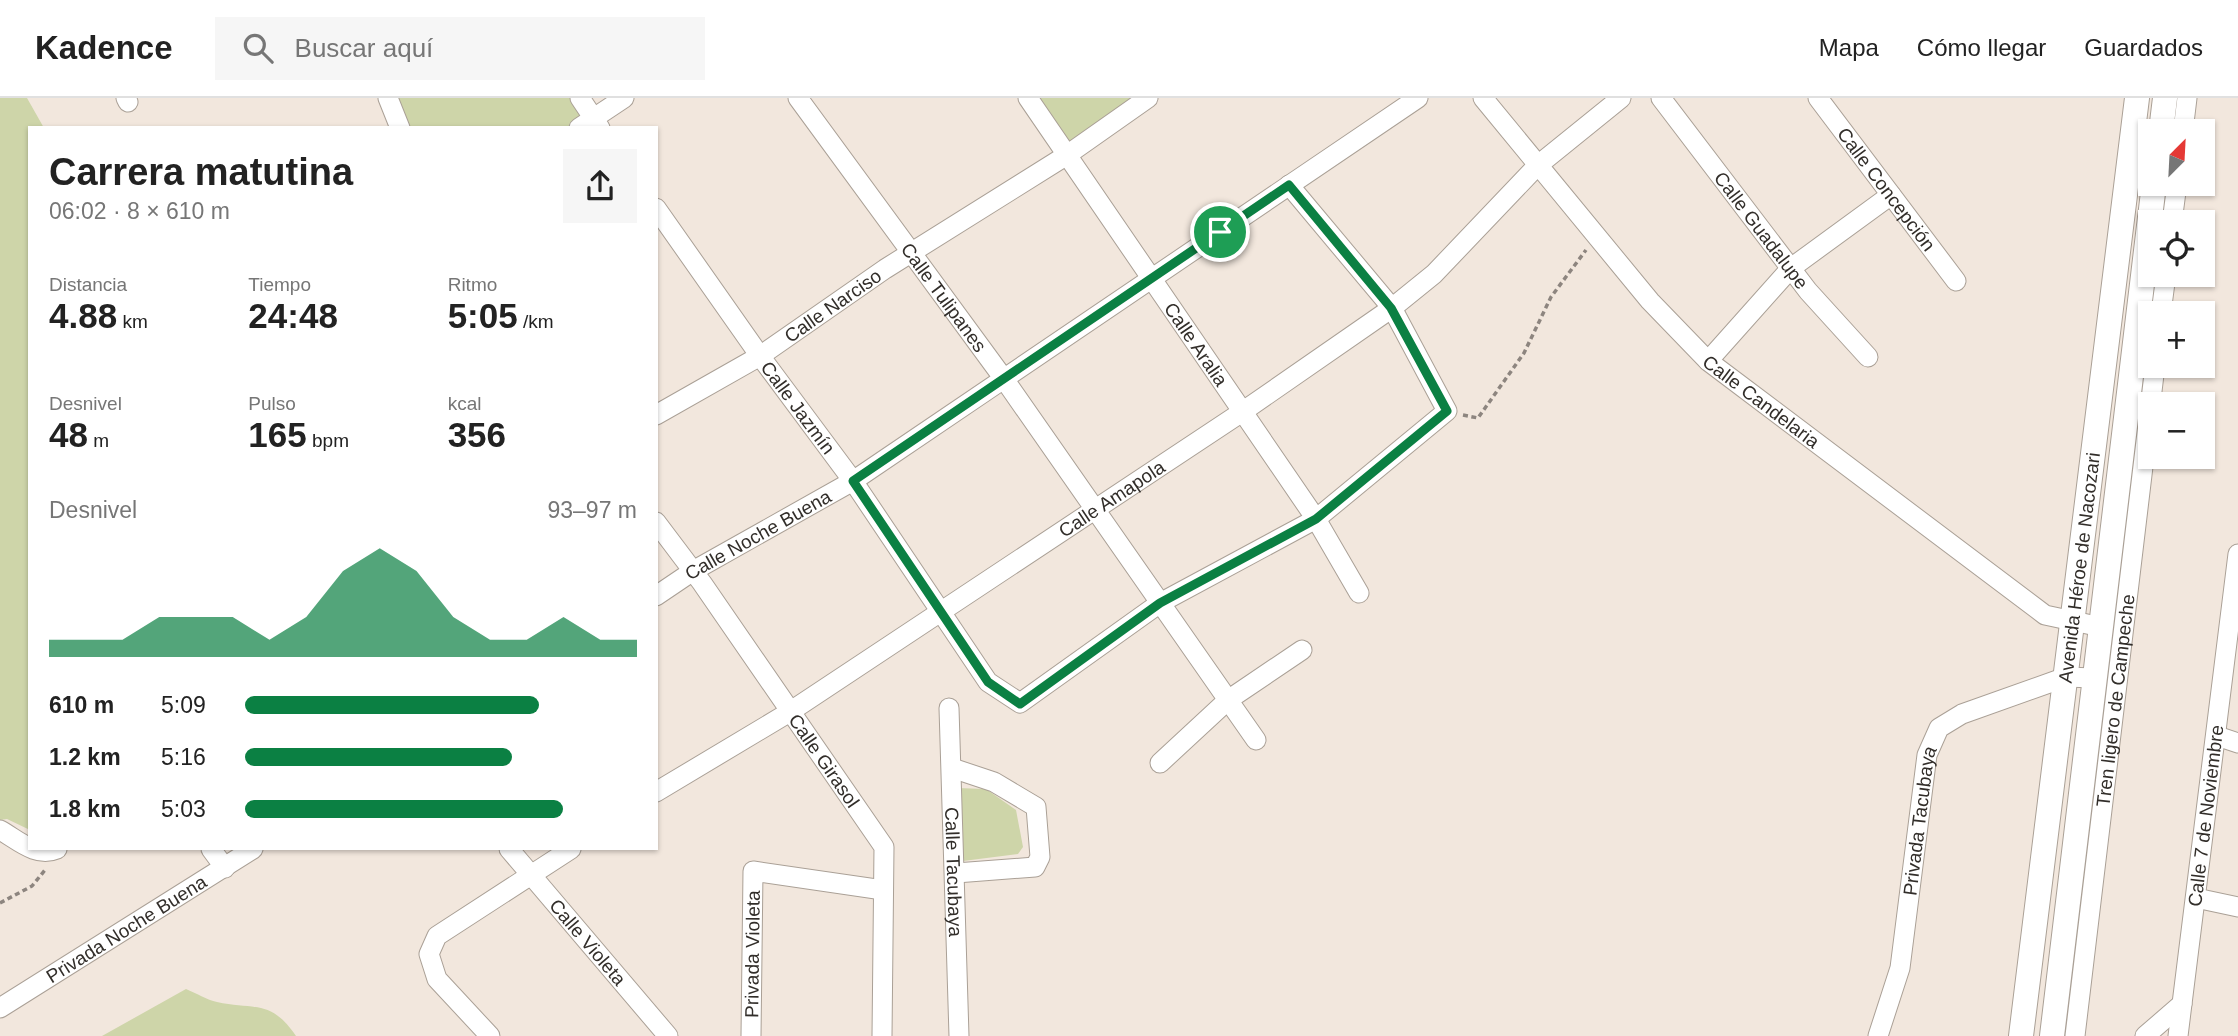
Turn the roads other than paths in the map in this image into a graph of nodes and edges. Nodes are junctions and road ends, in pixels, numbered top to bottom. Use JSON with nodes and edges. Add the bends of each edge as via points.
{"nodes":[{"id":1,"x":388,"y":98,"type":"edge"},
{"id":2,"x":580,"y":98,"type":"edge"},
{"id":3,"x":624,"y":98,"type":"edge"},
{"id":4,"x":798,"y":98,"type":"edge"},
{"id":5,"x":1028,"y":98,"type":"edge"},
{"id":6,"x":1148,"y":98,"type":"edge"},
{"id":7,"x":1418,"y":98,"type":"edge"},
{"id":8,"x":1483,"y":98,"type":"edge"},
{"id":9,"x":1621,"y":98,"type":"edge"},
{"id":10,"x":1661,"y":98,"type":"edge"},
{"id":11,"x":1818,"y":98,"type":"edge"},
{"id":12,"x":2137,"y":98,"type":"edge"},
{"id":13,"x":2165,"y":98,"type":"edge"},
{"id":14,"x":2187,"y":98,"type":"edge"},
{"id":15,"x":2162,"y":119,"type":"edge"},
{"id":16,"x":2184,"y":119,"type":"edge"},
{"id":17,"x":591,"y":125,"type":"edge"},
{"id":18,"x":399,"y":126,"type":"edge"},
{"id":19,"x":1067,"y":155,"type":"junction"},
{"id":20,"x":1537,"y":166,"type":"junction"},
{"id":21,"x":1289,"y":185,"type":"junction"},
{"id":22,"x":1891,"y":195,"type":"junction"},
{"id":23,"x":2153,"y":196,"type":"edge"},
{"id":24,"x":658,"y":211,"type":"edge"},
{"id":25,"x":910,"y":254,"type":"junction"},
{"id":26,"x":1791,"y":268,"type":"junction"},
{"id":27,"x":1151,"y":279,"type":"junction"},
{"id":28,"x":1956,"y":281,"type":"dead end"},
{"id":29,"x":1391,"y":308,"type":"junction"},
{"id":30,"x":760,"y":356,"type":"junction"},
{"id":31,"x":1868,"y":357,"type":"dead end"},
{"id":32,"x":1708,"y":361,"type":"junction"},
{"id":33,"x":2154,"y":378,"type":"edge"},
{"id":34,"x":1004,"y":379,"type":"junction"},
{"id":35,"x":1242,"y":412,"type":"junction"},
{"id":36,"x":658,"y":414,"type":"edge"},
{"id":37,"x":853,"y":481,"type":"junction"},
{"id":38,"x":1093,"y":509,"type":"junction"},
{"id":39,"x":1316,"y":519,"type":"junction"},
{"id":40,"x":658,"y":525,"type":"edge"},
{"id":41,"x":2238,"y":554,"type":"edge"},
{"id":42,"x":693,"y":571,"type":"junction"},
{"id":43,"x":1359,"y":593,"type":"dead end"},
{"id":44,"x":658,"y":595,"type":"edge"},
{"id":45,"x":1160,"y":603,"type":"junction"},
{"id":46,"x":938,"y":611,"type":"junction"},
{"id":47,"x":2073,"y":622,"type":"junction"},
{"id":48,"x":2101,"y":627,"type":"junction"},
{"id":49,"x":1301,"y":650,"type":"dead end"},
{"id":50,"x":2066,"y":677,"type":"junction"},
{"id":51,"x":2094,"y":678,"type":"junction"},
{"id":52,"x":1228,"y":700,"type":"junction"},
{"id":53,"x":949,"y":708,"type":"dead end"},
{"id":54,"x":788,"y":713,"type":"junction"},
{"id":55,"x":2217,"y":736,"type":"junction"},
{"id":56,"x":1256,"y":740,"type":"dead end"},
{"id":57,"x":2238,"y":743,"type":"edge"},
{"id":58,"x":1160,"y":763,"type":"dead end"},
{"id":59,"x":952,"y":768,"type":"junction"},
{"id":60,"x":658,"y":791,"type":"edge"},
{"id":61,"x":0,"y":830,"type":"edge"},
{"id":62,"x":28,"y":848,"type":"edge"},
{"id":63,"x":212,"y":850,"type":"edge"},
{"id":64,"x":251,"y":850,"type":"edge"},
{"id":65,"x":510,"y":850,"type":"edge"},
{"id":66,"x":569,"y":850,"type":"edge"},
{"id":67,"x":225,"y":867,"type":"junction"},
{"id":68,"x":956,"y":873,"type":"junction"},
{"id":69,"x":531,"y":877,"type":"junction"},
{"id":70,"x":883,"y":890,"type":"junction"},
{"id":71,"x":2196,"y":898,"type":"junction"},
{"id":72,"x":2238,"y":907,"type":"edge"},
{"id":73,"x":2027,"y":991,"type":"junction"},
{"id":74,"x":2057,"y":995,"type":"junction"},
{"id":75,"x":2182,"y":1004,"type":"junction"},
{"id":76,"x":0,"y":1008,"type":"edge"},
{"id":77,"x":490,"y":1036,"type":"edge"},
{"id":78,"x":668,"y":1036,"type":"edge"},
{"id":79,"x":751,"y":1036,"type":"edge"},
{"id":80,"x":882,"y":1036,"type":"edge"},
{"id":81,"x":959,"y":1036,"type":"edge"},
{"id":82,"x":1878,"y":1036,"type":"edge"},
{"id":83,"x":2021,"y":1036,"type":"edge"},
{"id":84,"x":2052,"y":1036,"type":"edge"},
{"id":85,"x":2075,"y":1036,"type":"edge"},
{"id":86,"x":2145,"y":1036,"type":"edge"},
{"id":87,"x":2178,"y":1036,"type":"edge"}],
"edges":[{"from":1,"to":18,"type":"street"},
{"from":2,"to":17,"type":"street"},
{"from":3,"to":17,"type":"street"},
{"from":4,"to":25,"type":"street","name":"Calle Tulipanes"},
{"from":5,"to":19,"type":"street","name":"Calle Aralia"},
{"from":6,"to":19,"type":"street","name":"Calle Narciso"},
{"from":7,"to":21,"type":"street","name":"Calle Noche Buena"},
{"from":8,"to":20,"type":"street","name":"Calle Candelaria"},
{"from":9,"to":20,"type":"street","name":"Calle Amapola"},
{"from":10,"to":26,"type":"street","name":"Calle Guadalupe"},
{"from":11,"to":22,"type":"street","name":"Calle Concepción"},
{"from":12,"to":47,"type":"main road","name":"Avenida Héroe de Nacozari"},
{"from":13,"to":15,"type":"main road"},
{"from":14,"to":16,"type":"street"},
{"from":19,"to":25,"type":"street","name":"Calle Narciso"},
{"from":19,"to":27,"type":"street","name":"Calle Aralia"},
{"from":20,"to":29,"type":"street","name":"Calle Amapola","via":[[1434,274]]},
{"from":20,"to":32,"type":"street","name":"Calle Candelaria","via":[[1650,301]]},
{"from":21,"to":27,"type":"street","name":"Calle Noche Buena"},
{"from":21,"to":29,"type":"street"},
{"from":22,"to":26,"type":"street"},
{"from":22,"to":28,"type":"street","name":"Calle Concepción"},
{"from":23,"to":48,"type":"main road","name":"Avenida Héroe de Nacozari"},
{"from":24,"to":30,"type":"street","name":"Calle Jazmín"},
{"from":25,"to":30,"type":"street","name":"Calle Narciso"},
{"from":25,"to":34,"type":"street","name":"Calle Tulipanes"},
{"from":26,"to":31,"type":"street","name":"Calle Guadalupe"},
{"from":26,"to":32,"type":"street"},
{"from":27,"to":34,"type":"street","name":"Calle Noche Buena"},
{"from":27,"to":35,"type":"street","name":"Calle Aralia"},
{"from":29,"to":35,"type":"street","name":"Calle Amapola"},
{"from":29,"to":39,"type":"street","via":[[1447,411]]},
{"from":30,"to":36,"type":"street","name":"Calle Narciso"},
{"from":30,"to":37,"type":"street","name":"Calle Jazmín"},
{"from":32,"to":47,"type":"street","name":"Calle Candelaria","via":[[2045,615]]},
{"from":33,"to":85,"type":"street","name":"Tren ligero de Campeche"},
{"from":34,"to":37,"type":"street","name":"Calle Noche Buena"},
{"from":34,"to":38,"type":"street","name":"Calle Tulipanes"},
{"from":35,"to":38,"type":"street","name":"Calle Amapola"},
{"from":35,"to":39,"type":"street","name":"Calle Aralia"},
{"from":37,"to":42,"type":"street","name":"Calle Noche Buena"},
{"from":37,"to":46,"type":"street","name":"Calle Jazmín"},
{"from":38,"to":45,"type":"street","name":"Calle Tulipanes"},
{"from":38,"to":46,"type":"street","name":"Calle Amapola"},
{"from":39,"to":43,"type":"street","name":"Calle Aralia"},
{"from":39,"to":45,"type":"street"},
{"from":40,"to":42,"type":"street","name":"Calle Girasol"},
{"from":41,"to":55,"type":"street","name":"Calle 7 de Noviembre"},
{"from":42,"to":44,"type":"street","name":"Calle Noche Buena"},
{"from":42,"to":54,"type":"street","name":"Calle Girasol"},
{"from":45,"to":46,"type":"street","name":"Calle Jazmín","via":[[1020,704],[988,682]]},
{"from":45,"to":52,"type":"street","name":"Calle Tulipanes"},
{"from":46,"to":54,"type":"street","name":"Calle Amapola"},
{"from":47,"to":48,"type":"street","name":"Calle Candelaria"},
{"from":47,"to":50,"type":"main road","name":"Avenida Héroe de Nacozari"},
{"from":48,"to":51,"type":"main road","name":"Avenida Héroe de Nacozari"},
{"from":49,"to":52,"type":"street"},
{"from":50,"to":51,"type":"street","name":"Privada Tacubaya"},
{"from":50,"to":73,"type":"main road","name":"Avenida Héroe de Nacozari"},
{"from":50,"to":82,"type":"street","name":"Privada Tacubaya","via":[[1962,714],[1939,728],[1927,755],[1900,968]]},
{"from":51,"to":74,"type":"main road","name":"Avenida Héroe de Nacozari"},
{"from":52,"to":56,"type":"street","name":"Calle Tulipanes"},
{"from":52,"to":58,"type":"street"},
{"from":53,"to":59,"type":"street","name":"Calle Tacubaya"},
{"from":54,"to":60,"type":"street","name":"Calle Amapola"},
{"from":54,"to":70,"type":"street","name":"Calle Girasol","via":[[884,847]]},
{"from":55,"to":57,"type":"street"},
{"from":55,"to":71,"type":"street","name":"Calle 7 de Noviembre"},
{"from":59,"to":68,"type":"street","name":"Calle Tacubaya"},
{"from":59,"to":68,"type":"street","via":[[994,782],[1036,807],[1040,858],[1035,867]]},
{"from":61,"to":62,"type":"street"},
{"from":63,"to":67,"type":"street"},
{"from":64,"to":67,"type":"street","name":"Privada Noche Buena"},
{"from":65,"to":69,"type":"street","name":"Calle Violeta"},
{"from":66,"to":69,"type":"street"},
{"from":67,"to":76,"type":"street","name":"Privada Noche Buena"},
{"from":68,"to":81,"type":"street","name":"Calle Tacubaya"},
{"from":69,"to":77,"type":"street","via":[[437,936],[429,954],[437,979]]},
{"from":69,"to":78,"type":"street","name":"Calle Violeta"},
{"from":70,"to":79,"type":"street","name":"Privada Violeta","via":[[753,871]]},
{"from":70,"to":80,"type":"street","name":"Calle Girasol"},
{"from":71,"to":72,"type":"street"},
{"from":71,"to":75,"type":"street","name":"Calle 7 de Noviembre"},
{"from":73,"to":74,"type":"main road"},
{"from":73,"to":83,"type":"main road","name":"Avenida Héroe de Nacozari"},
{"from":74,"to":84,"type":"main road","name":"Avenida Héroe de Nacozari"},
{"from":75,"to":86,"type":"street"},
{"from":75,"to":87,"type":"street","name":"Calle 7 de Noviembre"}]}
